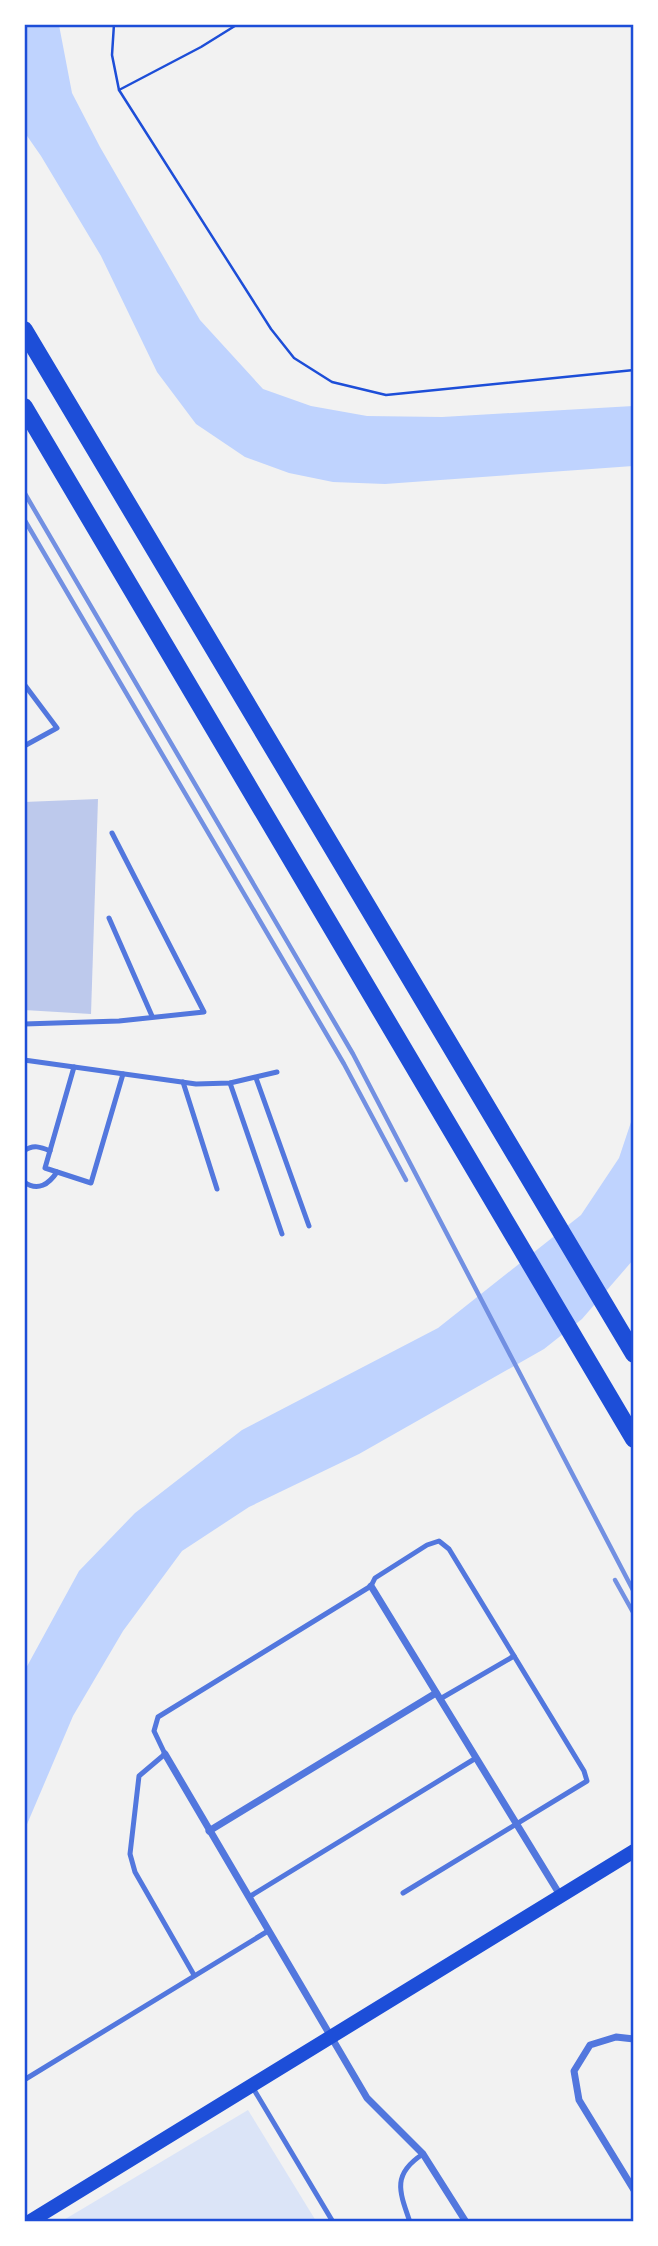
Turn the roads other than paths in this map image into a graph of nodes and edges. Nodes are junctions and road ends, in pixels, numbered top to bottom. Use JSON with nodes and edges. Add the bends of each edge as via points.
{"nodes":[{"id":1,"x":24,"y":330,"type":"edge"},
{"id":2,"x":24,"y":407,"type":"edge"},
{"id":3,"x":24,"y":684,"type":"edge"},
{"id":4,"x":24,"y":743,"type":"edge"},
{"id":5,"x":112,"y":832,"type":"dead end"},
{"id":6,"x":109,"y":918,"type":"dead end"},
{"id":7,"x":152,"y":1016,"type":"junction"},
{"id":8,"x":24,"y":1024,"type":"edge"},
{"id":9,"x":24,"y":1060,"type":"edge"},
{"id":10,"x":74,"y":1067,"type":"junction"},
{"id":11,"x":277,"y":1072,"type":"dead end"},
{"id":12,"x":123,"y":1074,"type":"junction"},
{"id":13,"x":256,"y":1077,"type":"junction"},
{"id":14,"x":183,"y":1082,"type":"junction"},
{"id":15,"x":230,"y":1083,"type":"junction"},
{"id":16,"x":24,"y":1151,"type":"edge"},
{"id":17,"x":50,"y":1151,"type":"junction"},
{"id":18,"x":57,"y":1172,"type":"junction"},
{"id":19,"x":24,"y":1182,"type":"edge"},
{"id":20,"x":217,"y":1189,"type":"dead end"},
{"id":21,"x":310,"y":1226,"type":"dead end"},
{"id":22,"x":282,"y":1234,"type":"dead end"},
{"id":23,"x":634,"y":1354,"type":"edge"},
{"id":24,"x":634,"y":1439,"type":"edge"},
{"id":25,"x":371,"y":1586,"type":"junction"},
{"id":26,"x":514,"y":1656,"type":"junction"},
{"id":27,"x":438,"y":1696,"type":"junction"},
{"id":28,"x":165,"y":1754,"type":"junction"},
{"id":29,"x":476,"y":1758,"type":"junction"},
{"id":30,"x":516,"y":1824,"type":"junction"},
{"id":31,"x":209,"y":1831,"type":"junction"},
{"id":32,"x":634,"y":1852,"type":"edge"},
{"id":33,"x":403,"y":1894,"type":"dead end"},
{"id":34,"x":560,"y":1895,"type":"junction"},
{"id":35,"x":249,"y":1897,"type":"junction"},
{"id":36,"x":268,"y":1931,"type":"junction"},
{"id":37,"x":194,"y":1975,"type":"junction"},
{"id":38,"x":330,"y":2038,"type":"junction"},
{"id":39,"x":634,"y":2039,"type":"edge"},
{"id":40,"x":24,"y":2080,"type":"edge"},
{"id":41,"x":252,"y":2085,"type":"junction"},
{"id":42,"x":423,"y":2154,"type":"junction"},
{"id":43,"x":634,"y":2190,"type":"edge"},
{"id":44,"x":27,"y":2220,"type":"edge"},
{"id":45,"x":333,"y":2221,"type":"edge"},
{"id":46,"x":411,"y":2221,"type":"edge"},
{"id":47,"x":466,"y":2221,"type":"edge"}],
"edges":[{"from":1,"to":23,"type":"highway"},
{"from":2,"to":24,"type":"highway"},
{"from":3,"to":4,"type":"lane","via":[[57,728]]},
{"from":5,"to":7,"type":"lane","via":[[204,1012]]},
{"from":6,"to":7,"type":"lane"},
{"from":7,"to":8,"type":"lane"},
{"from":9,"to":10,"type":"lane"},
{"from":10,"to":12,"type":"lane"},
{"from":10,"to":17,"type":"lane"},
{"from":11,"to":13,"type":"lane"},
{"from":12,"to":14,"type":"lane"},
{"from":12,"to":18,"type":"lane","via":[[91,1183]]},
{"from":13,"to":15,"type":"lane"},
{"from":13,"to":21,"type":"lane"},
{"from":14,"to":15,"type":"lane"},
{"from":14,"to":20,"type":"lane"},
{"from":15,"to":22,"type":"lane"},
{"from":16,"to":17,"type":"lane","via":[[40,1146]]},
{"from":17,"to":18,"type":"lane","via":[[46,1168]]},
{"from":18,"to":19,"type":"lane","via":[[40,1187]]},
{"from":25,"to":26,"type":"lane","via":[[375,1578],[427,1545],[444,1543]]},
{"from":25,"to":27,"type":"street"},
{"from":25,"to":28,"type":"lane","via":[[158,1717],[154,1731]]},
{"from":26,"to":27,"type":"lane"},
{"from":26,"to":30,"type":"lane","via":[[587,1776],[583,1785]]},
{"from":27,"to":29,"type":"street"},
{"from":27,"to":31,"type":"street"},
{"from":28,"to":31,"type":"street"},
{"from":28,"to":37,"type":"lane","via":[[139,1776],[130,1854],[135,1872]]},
{"from":29,"to":30,"type":"street"},
{"from":29,"to":35,"type":"lane"},
{"from":30,"to":33,"type":"lane"},
{"from":30,"to":34,"type":"street"},
{"from":31,"to":35,"type":"street"},
{"from":32,"to":34,"type":"main road"},
{"from":34,"to":38,"type":"main road"},
{"from":35,"to":36,"type":"street"},
{"from":36,"to":37,"type":"lane"},
{"from":36,"to":38,"type":"street"},
{"from":37,"to":40,"type":"lane"},
{"from":38,"to":41,"type":"main road"},
{"from":38,"to":42,"type":"street","via":[[367,2098]]},
{"from":39,"to":43,"type":"street","via":[[616,2037],[590,2045],[574,2071],[579,2100]]},
{"from":41,"to":44,"type":"main road"},
{"from":41,"to":45,"type":"lane"},
{"from":42,"to":46,"type":"lane","via":[[410,2162],[402,2175],[400,2187]]},
{"from":42,"to":47,"type":"street"}]}
